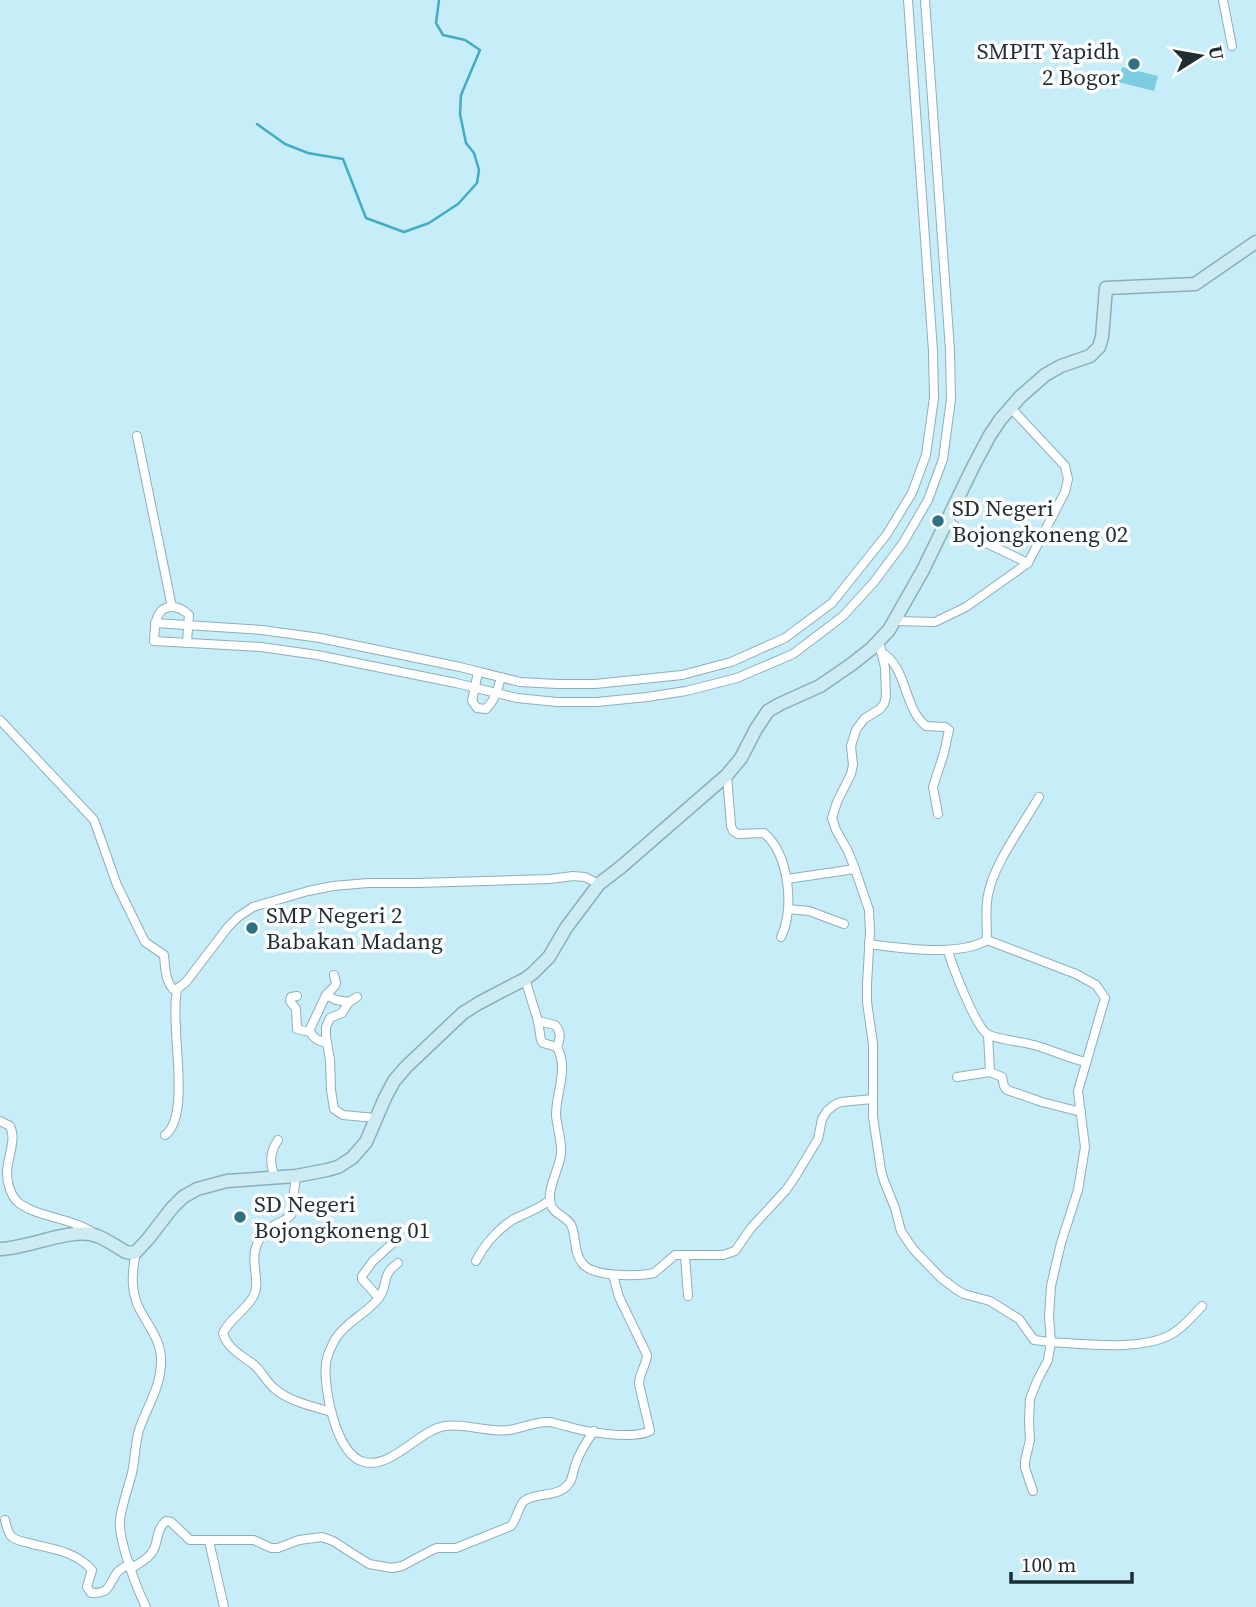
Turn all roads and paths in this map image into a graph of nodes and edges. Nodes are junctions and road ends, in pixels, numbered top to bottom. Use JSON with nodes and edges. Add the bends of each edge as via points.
{"nodes":[{"id":1,"x":908,"y":0,"type":"edge"},
{"id":2,"x":925,"y":0,"type":"edge"},
{"id":3,"x":1223,"y":0,"type":"edge"},
{"id":4,"x":928,"y":35,"type":"junction"},
{"id":5,"x":910,"y":37,"type":"junction"},
{"id":6,"x":1232,"y":46,"type":"dead end"},
{"id":7,"x":930,"y":63,"type":"junction"},
{"id":8,"x":913,"y":66,"type":"junction"},
{"id":9,"x":1256,"y":242,"type":"edge"},
{"id":10,"x":1010,"y":408,"type":"junction"},
{"id":11,"x":137,"y":436,"type":"dead end"},
{"id":12,"x":948,"y":521,"type":"junction"},
{"id":13,"x":1028,"y":564,"type":"junction"},
{"id":14,"x":172,"y":607,"type":"junction"},
{"id":15,"x":896,"y":621,"type":"junction"},
{"id":16,"x":155,"y":623,"type":"junction"},
{"id":17,"x":189,"y":625,"type":"junction"},
{"id":18,"x":187,"y":642,"type":"junction"},
{"id":19,"x":880,"y":647,"type":"junction"},
{"id":20,"x":478,"y":672,"type":"junction"},
{"id":21,"x":501,"y":677,"type":"junction"},
{"id":22,"x":474,"y":688,"type":"junction"},
{"id":23,"x":497,"y":693,"type":"junction"},
{"id":24,"x":0,"y":720,"type":"edge"},
{"id":25,"x":727,"y":775,"type":"junction"},
{"id":26,"x":1039,"y":797,"type":"dead end"},
{"id":27,"x":939,"y":814,"type":"dead end"},
{"id":28,"x":855,"y":869,"type":"junction"},
{"id":29,"x":787,"y":879,"type":"junction"},
{"id":30,"x":599,"y":884,"type":"junction"},
{"id":31,"x":788,"y":909,"type":"junction"},
{"id":32,"x":844,"y":924,"type":"dead end"},
{"id":33,"x":781,"y":937,"type":"dead end"},
{"id":34,"x":987,"y":940,"type":"junction"},
{"id":35,"x":869,"y":944,"type":"junction"},
{"id":36,"x":948,"y":950,"type":"junction"},
{"id":37,"x":334,"y":975,"type":"dead end"},
{"id":38,"x":525,"y":979,"type":"junction"},
{"id":39,"x":177,"y":989,"type":"junction"},
{"id":40,"x":326,"y":995,"type":"junction"},
{"id":41,"x":297,"y":996,"type":"dead end"},
{"id":42,"x":538,"y":1021,"type":"junction"},
{"id":43,"x":310,"y":1032,"type":"junction"},
{"id":44,"x":988,"y":1035,"type":"junction"},
{"id":45,"x":327,"y":1043,"type":"junction"},
{"id":46,"x":556,"y":1047,"type":"junction"},
{"id":47,"x":1086,"y":1062,"type":"junction"},
{"id":48,"x":990,"y":1072,"type":"junction"},
{"id":49,"x":957,"y":1077,"type":"dead end"},
{"id":50,"x":873,"y":1099,"type":"junction"},
{"id":51,"x":1081,"y":1112,"type":"junction"},
{"id":52,"x":375,"y":1118,"type":"junction"},
{"id":53,"x":0,"y":1121,"type":"edge"},
{"id":54,"x":165,"y":1135,"type":"dead end"},
{"id":55,"x":278,"y":1140,"type":"dead end"},
{"id":56,"x":296,"y":1176,"type":"junction"},
{"id":57,"x":275,"y":1178,"type":"junction"},
{"id":58,"x":550,"y":1200,"type":"junction"},
{"id":59,"x":96,"y":1235,"type":"junction"},
{"id":60,"x":395,"y":1241,"type":"dead end"},
{"id":61,"x":0,"y":1249,"type":"edge"},
{"id":62,"x":136,"y":1252,"type":"junction"},
{"id":63,"x":685,"y":1256,"type":"junction"},
{"id":64,"x":476,"y":1261,"type":"dead end"},
{"id":65,"x":398,"y":1263,"type":"dead end"},
{"id":66,"x":613,"y":1275,"type":"junction"},
{"id":67,"x":688,"y":1296,"type":"dead end"},
{"id":68,"x":379,"y":1298,"type":"junction"},
{"id":69,"x":1202,"y":1306,"type":"dead end"},
{"id":70,"x":1051,"y":1342,"type":"junction"},
{"id":71,"x":331,"y":1412,"type":"junction"},
{"id":72,"x":594,"y":1431,"type":"junction"},
{"id":73,"x":1033,"y":1491,"type":"dead end"},
{"id":74,"x":5,"y":1520,"type":"dead end"},
{"id":75,"x":209,"y":1541,"type":"junction"},
{"id":76,"x":130,"y":1566,"type":"junction"},
{"id":77,"x":146,"y":1607,"type":"edge"},
{"id":78,"x":224,"y":1607,"type":"edge"}],
"edges":[{"from":1,"to":5,"type":"street"},
{"from":2,"to":4,"type":"street"},
{"from":3,"to":6,"type":"street"},
{"from":4,"to":5,"type":"street"},
{"from":4,"to":7,"type":"street"},
{"from":5,"to":8,"type":"street"},
{"from":7,"to":8,"type":"street"},
{"from":7,"to":23,"type":"street","via":[[951,399],[943,459],[928,500],[903,543],[843,616],[793,654],[737,678],[686,691],[597,702],[556,702]]},
{"from":8,"to":21,"type":"street","via":[[934,398],[926,455],[912,493],[887,534],[832,603],[785,638],[731,662],[682,675],[595,684],[520,682]]},
{"from":9,"to":10,"type":"street","via":[[1195,284],[1106,288],[1095,353],[1051,370]]},
{"from":10,"to":12,"type":"street","via":[[990,435]]},
{"from":10,"to":13,"type":"street","via":[[1065,466],[1068,479]]},
{"from":11,"to":14,"type":"street"},
{"from":12,"to":13,"type":"street"},
{"from":12,"to":15,"type":"street"},
{"from":13,"to":15,"type":"street","via":[[967,607],[935,622]]},
{"from":14,"to":16,"type":"street","via":[[163,609]]},
{"from":14,"to":17,"type":"street","via":[[184,609]]},
{"from":15,"to":19,"type":"street"},
{"from":16,"to":17,"type":"street"},
{"from":16,"to":18,"type":"street","via":[[154,641]]},
{"from":17,"to":18,"type":"street"},
{"from":17,"to":20,"type":"street","via":[[320,638]]},
{"from":18,"to":22,"type":"street","via":[[317,655]]},
{"from":19,"to":25,"type":"street","via":[[820,686],[768,712]]},
{"from":19,"to":27,"type":"street","via":[[899,673],[919,720],[949,730],[933,787]]},
{"from":19,"to":28,"type":"street","via":[[886,698],[856,730],[851,774],[832,818]]},
{"from":20,"to":21,"type":"street"},
{"from":20,"to":22,"type":"street"},
{"from":21,"to":23,"type":"street"},
{"from":22,"to":23,"type":"street"},
{"from":22,"to":23,"type":"street","via":[[472,701],[477,708],[486,709]]},
{"from":24,"to":39,"type":"street","via":[[94,820],[117,885],[145,942],[164,955],[170,985]]},
{"from":25,"to":29,"type":"street","via":[[730,826],[738,834],[760,832],[772,839]]},
{"from":25,"to":30,"type":"street"},
{"from":26,"to":34,"type":"street","via":[[991,881]]},
{"from":28,"to":29,"type":"street"},
{"from":28,"to":35,"type":"street","via":[[869,910]]},
{"from":29,"to":31,"type":"street"},
{"from":30,"to":38,"type":"street","via":[[549,957]]},
{"from":30,"to":39,"type":"street","via":[[573,876],[368,883],[308,891],[253,907],[238,917]]},
{"from":31,"to":32,"type":"street","via":[[809,911]]},
{"from":31,"to":33,"type":"street"},
{"from":34,"to":36,"type":"street"},
{"from":34,"to":47,"type":"street","via":[[1096,985],[1105,998]]},
{"from":35,"to":36,"type":"street"},
{"from":35,"to":50,"type":"street"},
{"from":36,"to":44,"type":"street","via":[[958,980]]},
{"from":37,"to":40,"type":"street","via":[[336,983]]},
{"from":38,"to":42,"type":"street"},
{"from":38,"to":52,"type":"street","via":[[463,1013],[426,1047],[394,1081]]},
{"from":39,"to":54,"type":"street","via":[[177,1113]]},
{"from":40,"to":43,"type":"street"},
{"from":40,"to":45,"type":"street","via":[[353,1000],[327,1023]]},
{"from":41,"to":43,"type":"street","via":[[290,1001],[296,1009],[297,1029]]},
{"from":42,"to":46,"type":"street","via":[[543,1043]]},
{"from":42,"to":46,"type":"street","via":[[558,1029]]},
{"from":43,"to":45,"type":"street"},
{"from":44,"to":47,"type":"street"},
{"from":44,"to":48,"type":"street"},
{"from":45,"to":52,"type":"street","via":[[334,1109],[343,1115]]},
{"from":46,"to":58,"type":"street","via":[[562,1069],[556,1114],[561,1153]]},
{"from":47,"to":51,"type":"street","via":[[1078,1091]]},
{"from":48,"to":49,"type":"street"},
{"from":48,"to":51,"type":"street","via":[[1002,1077],[1007,1090]]},
{"from":50,"to":63,"type":"street","via":[[841,1102],[827,1111],[802,1166],[735,1251]]},
{"from":50,"to":70,"type":"street","via":[[881,1170],[905,1238],[957,1290],[990,1301],[1020,1319],[1034,1340]]},
{"from":51,"to":70,"type":"street","via":[[1083,1164],[1051,1286]]},
{"from":52,"to":56,"type":"street","via":[[366,1142],[345,1163]]},
{"from":53,"to":59,"type":"street","via":[[13,1132],[7,1177],[18,1202]]},
{"from":55,"to":57,"type":"street","via":[[271,1159]]},
{"from":56,"to":57,"type":"street"},
{"from":56,"to":71,"type":"street","via":[[291,1215],[271,1225],[259,1238],[255,1294],[223,1332],[232,1349],[279,1392]]},
{"from":57,"to":62,"type":"street","via":[[227,1181],[190,1192]]},
{"from":58,"to":64,"type":"street","via":[[505,1226]]},
{"from":58,"to":66,"type":"street","via":[[572,1226],[583,1265]]},
{"from":59,"to":61,"type":"street"},
{"from":59,"to":62,"type":"street","via":[[126,1252]]},
{"from":60,"to":68,"type":"street","via":[[362,1276]]},
{"from":62,"to":76,"type":"street","via":[[133,1292],[162,1359],[156,1390],[139,1431],[120,1521]]},
{"from":63,"to":66,"type":"street","via":[[675,1255],[654,1273]]},
{"from":63,"to":67,"type":"street"},
{"from":65,"to":68,"type":"street","via":[[386,1274]]},
{"from":66,"to":72,"type":"street","via":[[647,1355],[639,1384],[650,1431],[636,1436]]},
{"from":68,"to":71,"type":"street","via":[[334,1340],[326,1360]]},
{"from":69,"to":70,"type":"street","via":[[1174,1333],[1151,1343]]},
{"from":70,"to":73,"type":"street","via":[[1030,1399],[1025,1468]]},
{"from":71,"to":72,"type":"street","via":[[343,1444],[362,1462],[370,1463],[396,1454],[444,1426],[499,1431],[550,1422]]},
{"from":72,"to":75,"type":"street","via":[[569,1483],[562,1490],[524,1502],[511,1526],[456,1548],[437,1548],[402,1566],[369,1564],[322,1537],[278,1548],[254,1540]]},
{"from":74,"to":76,"type":"street","via":[[13,1537],[68,1553],[86,1564],[92,1570],[87,1587],[91,1593],[107,1589],[118,1570]]},
{"from":75,"to":76,"type":"street","via":[[190,1540],[164,1521],[152,1553]]},
{"from":75,"to":78,"type":"street"},
{"from":76,"to":77,"type":"street"}]}
